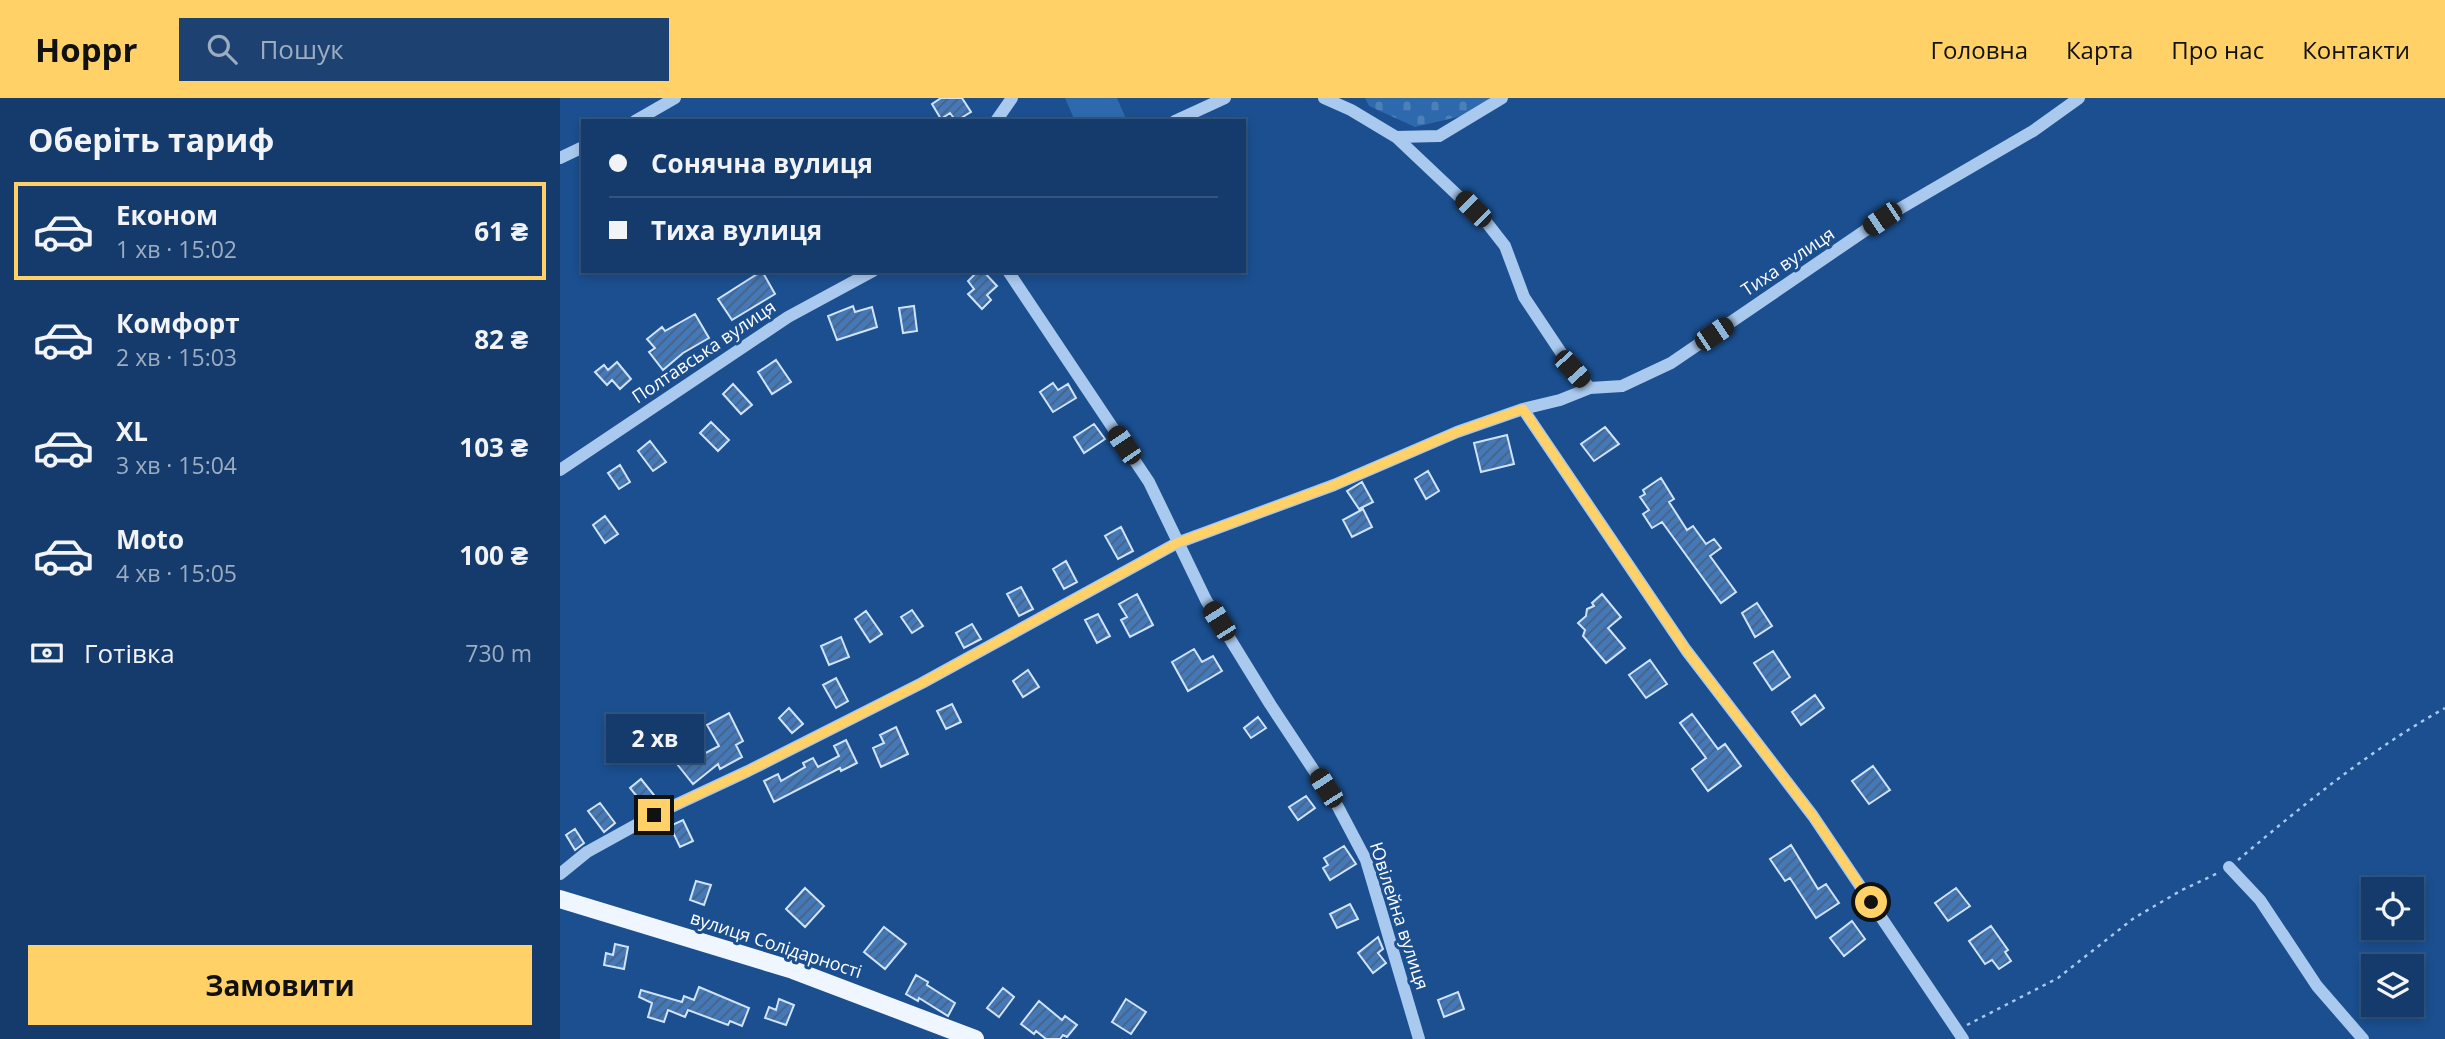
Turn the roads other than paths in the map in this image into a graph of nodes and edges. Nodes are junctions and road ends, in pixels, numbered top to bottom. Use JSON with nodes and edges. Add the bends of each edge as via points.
{"nodes":[{"id":1,"x":675,"y":98,"type":"edge"},
{"id":2,"x":1012,"y":98,"type":"edge"},
{"id":3,"x":1226,"y":98,"type":"edge"},
{"id":4,"x":1324,"y":98,"type":"edge"},
{"id":5,"x":1344,"y":98,"type":"edge"},
{"id":6,"x":1502,"y":98,"type":"edge"},
{"id":7,"x":2079,"y":98,"type":"edge"},
{"id":8,"x":1351,"y":110,"type":"junction"},
{"id":9,"x":638,"y":119,"type":"edge"},
{"id":10,"x":993,"y":119,"type":"edge"},
{"id":11,"x":1179,"y":119,"type":"edge"},
{"id":12,"x":1396,"y":137,"type":"junction"},
{"id":13,"x":581,"y":148,"type":"edge"},
{"id":14,"x":560,"y":158,"type":"edge"},
{"id":15,"x":1009,"y":273,"type":"edge"},
{"id":16,"x":859,"y":275,"type":"edge"},
{"id":17,"x":1590,"y":388,"type":"junction"},
{"id":18,"x":1523,"y":409,"type":"junction"},
{"id":19,"x":560,"y":470,"type":"edge"},
{"id":20,"x":1177,"y":543,"type":"junction"},
{"id":21,"x":2229,"y":867,"type":"road end"},
{"id":22,"x":560,"y":874,"type":"edge"},
{"id":23,"x":560,"y":899,"type":"edge"},
{"id":24,"x":1961,"y":1034,"type":"edge"},
{"id":25,"x":968,"y":1038,"type":"edge"},
{"id":26,"x":1419,"y":1039,"type":"edge"},
{"id":27,"x":2363,"y":1039,"type":"edge"}],
"edges":[{"from":1,"to":9,"type":"street"},
{"from":2,"to":10,"type":"street"},
{"from":3,"to":11,"type":"street"},
{"from":4,"to":8,"type":"street"},
{"from":5,"to":8,"type":"street"},
{"from":6,"to":12,"type":"street","via":[[1439,136]]},
{"from":7,"to":17,"type":"street","name":"Тиха вулиця","via":[[2034,131],[1882,219],[1671,363],[1622,386]]},
{"from":8,"to":12,"type":"street"},
{"from":12,"to":17,"type":"street","via":[[1487,223],[1505,246],[1524,297]]},
{"from":13,"to":14,"type":"street"},
{"from":15,"to":20,"type":"street","name":"Ювілейна вулиця","via":[[1149,482]]},
{"from":16,"to":19,"type":"street","name":"Полтавська вулиця"},
{"from":17,"to":18,"type":"street","name":"Тиха вулиця"},
{"from":18,"to":20,"type":"street","name":"Тиха вулиця"},
{"from":18,"to":24,"type":"street","via":[[1686,650],[1813,816]]},
{"from":20,"to":22,"type":"street","name":"Тиха вулиця","via":[[922,683],[654,815],[587,852]]},
{"from":20,"to":26,"type":"street","name":"Ювілейна вулиця","via":[[1206,600],[1338,807],[1366,860]]},
{"from":21,"to":27,"type":"street","via":[[2260,900],[2316,986]]},
{"from":23,"to":25,"type":"main road","name":"вулиця Солідарності","via":[[793,970]]}]}
